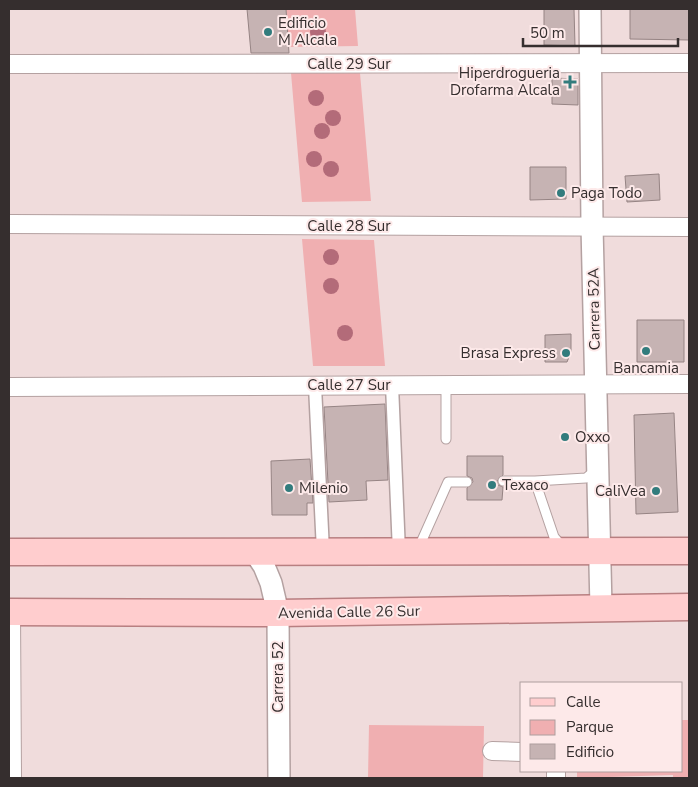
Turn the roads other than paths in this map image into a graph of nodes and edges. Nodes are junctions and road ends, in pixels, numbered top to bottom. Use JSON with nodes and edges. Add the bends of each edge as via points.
{"nodes":[{"id":1,"x":590,"y":9,"type":"edge"},
{"id":2,"x":591,"y":63,"type":"junction"},
{"id":3,"x":689,"y":63,"type":"edge"},
{"id":4,"x":9,"y":64,"type":"edge"},
{"id":5,"x":9,"y":224,"type":"edge"},
{"id":6,"x":592,"y":226,"type":"junction"},
{"id":7,"x":689,"y":227,"type":"edge"},
{"id":8,"x":689,"y":384,"type":"edge"},
{"id":9,"x":392,"y":385,"type":"junction"},
{"id":10,"x":446,"y":385,"type":"junction"},
{"id":11,"x":596,"y":385,"type":"junction"},
{"id":12,"x":315,"y":386,"type":"junction"},
{"id":13,"x":9,"y":387,"type":"edge"},
{"id":14,"x":446,"y":439,"type":"dead end"},
{"id":15,"x":596,"y":470,"type":"junction"},
{"id":16,"x":503,"y":481,"type":"dead end"},
{"id":17,"x":535,"y":481,"type":"junction"},
{"id":18,"x":467,"y":482,"type":"dead end"},
{"id":19,"x":254,"y":551,"type":"junction"},
{"id":20,"x":324,"y":551,"type":"junction"},
{"id":21,"x":689,"y":551,"type":"edge"},
{"id":22,"x":9,"y":552,"type":"edge"},
{"id":23,"x":408,"y":552,"type":"junction"},
{"id":24,"x":567,"y":552,"type":"junction"},
{"id":25,"x":600,"y":552,"type":"junction"},
{"id":26,"x":689,"y":607,"type":"edge"},
{"id":27,"x":601,"y":608,"type":"junction"},
{"id":28,"x":10,"y":612,"type":"edge"},
{"id":29,"x":278,"y":613,"type":"junction"},
{"id":30,"x":492,"y":751,"type":"dead end"},
{"id":31,"x":520,"y":752,"type":"edge"},
{"id":32,"x":12,"y":778,"type":"edge"},
{"id":33,"x":279,"y":778,"type":"edge"}],
"edges":[{"from":1,"to":2,"type":"street","name":"Carrera 52A"},
{"from":2,"to":3,"type":"street","name":"Calle 29 Sur"},
{"from":2,"to":4,"type":"street","name":"Calle 29 Sur"},
{"from":2,"to":6,"type":"street","name":"Carrera 52A"},
{"from":5,"to":6,"type":"street","name":"Calle 28 Sur"},
{"from":6,"to":7,"type":"street","name":"Calle 28 Sur"},
{"from":6,"to":11,"type":"street","name":"Carrera 52A"},
{"from":8,"to":11,"type":"street","name":"Calle 27 Sur"},
{"from":9,"to":10,"type":"street","name":"Calle 27 Sur"},
{"from":9,"to":12,"type":"street","name":"Calle 27 Sur"},
{"from":9,"to":23,"type":"street"},
{"from":10,"to":11,"type":"street","name":"Calle 27 Sur"},
{"from":10,"to":14,"type":"lane"},
{"from":11,"to":15,"type":"street","name":"Carrera 52A"},
{"from":12,"to":13,"type":"street","name":"Calle 27 Sur"},
{"from":12,"to":20,"type":"street"},
{"from":15,"to":17,"type":"lane","via":[[586,478]]},
{"from":15,"to":25,"type":"street","name":"Carrera 52A"},
{"from":16,"to":17,"type":"lane"},
{"from":17,"to":24,"type":"lane","via":[[554,537]]},
{"from":18,"to":23,"type":"lane","via":[[448,482]]},
{"from":19,"to":20,"type":"main road"},
{"from":19,"to":22,"type":"main road"},
{"from":19,"to":29,"type":"street","name":"Carrera 52","via":[[264,566]]},
{"from":20,"to":23,"type":"main road"},
{"from":21,"to":25,"type":"main road"},
{"from":23,"to":24,"type":"main road"},
{"from":24,"to":25,"type":"main road"},
{"from":25,"to":27,"type":"street","name":"Carrera 52A"},
{"from":26,"to":27,"type":"main road","name":"Avenida Calle 26 Sur"},
{"from":27,"to":29,"type":"main road","name":"Avenida Calle 26 Sur"},
{"from":28,"to":29,"type":"main road","name":"Avenida Calle 26 Sur"},
{"from":28,"to":32,"type":"street"},
{"from":29,"to":33,"type":"street","name":"Carrera 52"},
{"from":30,"to":31,"type":"street"}]}
